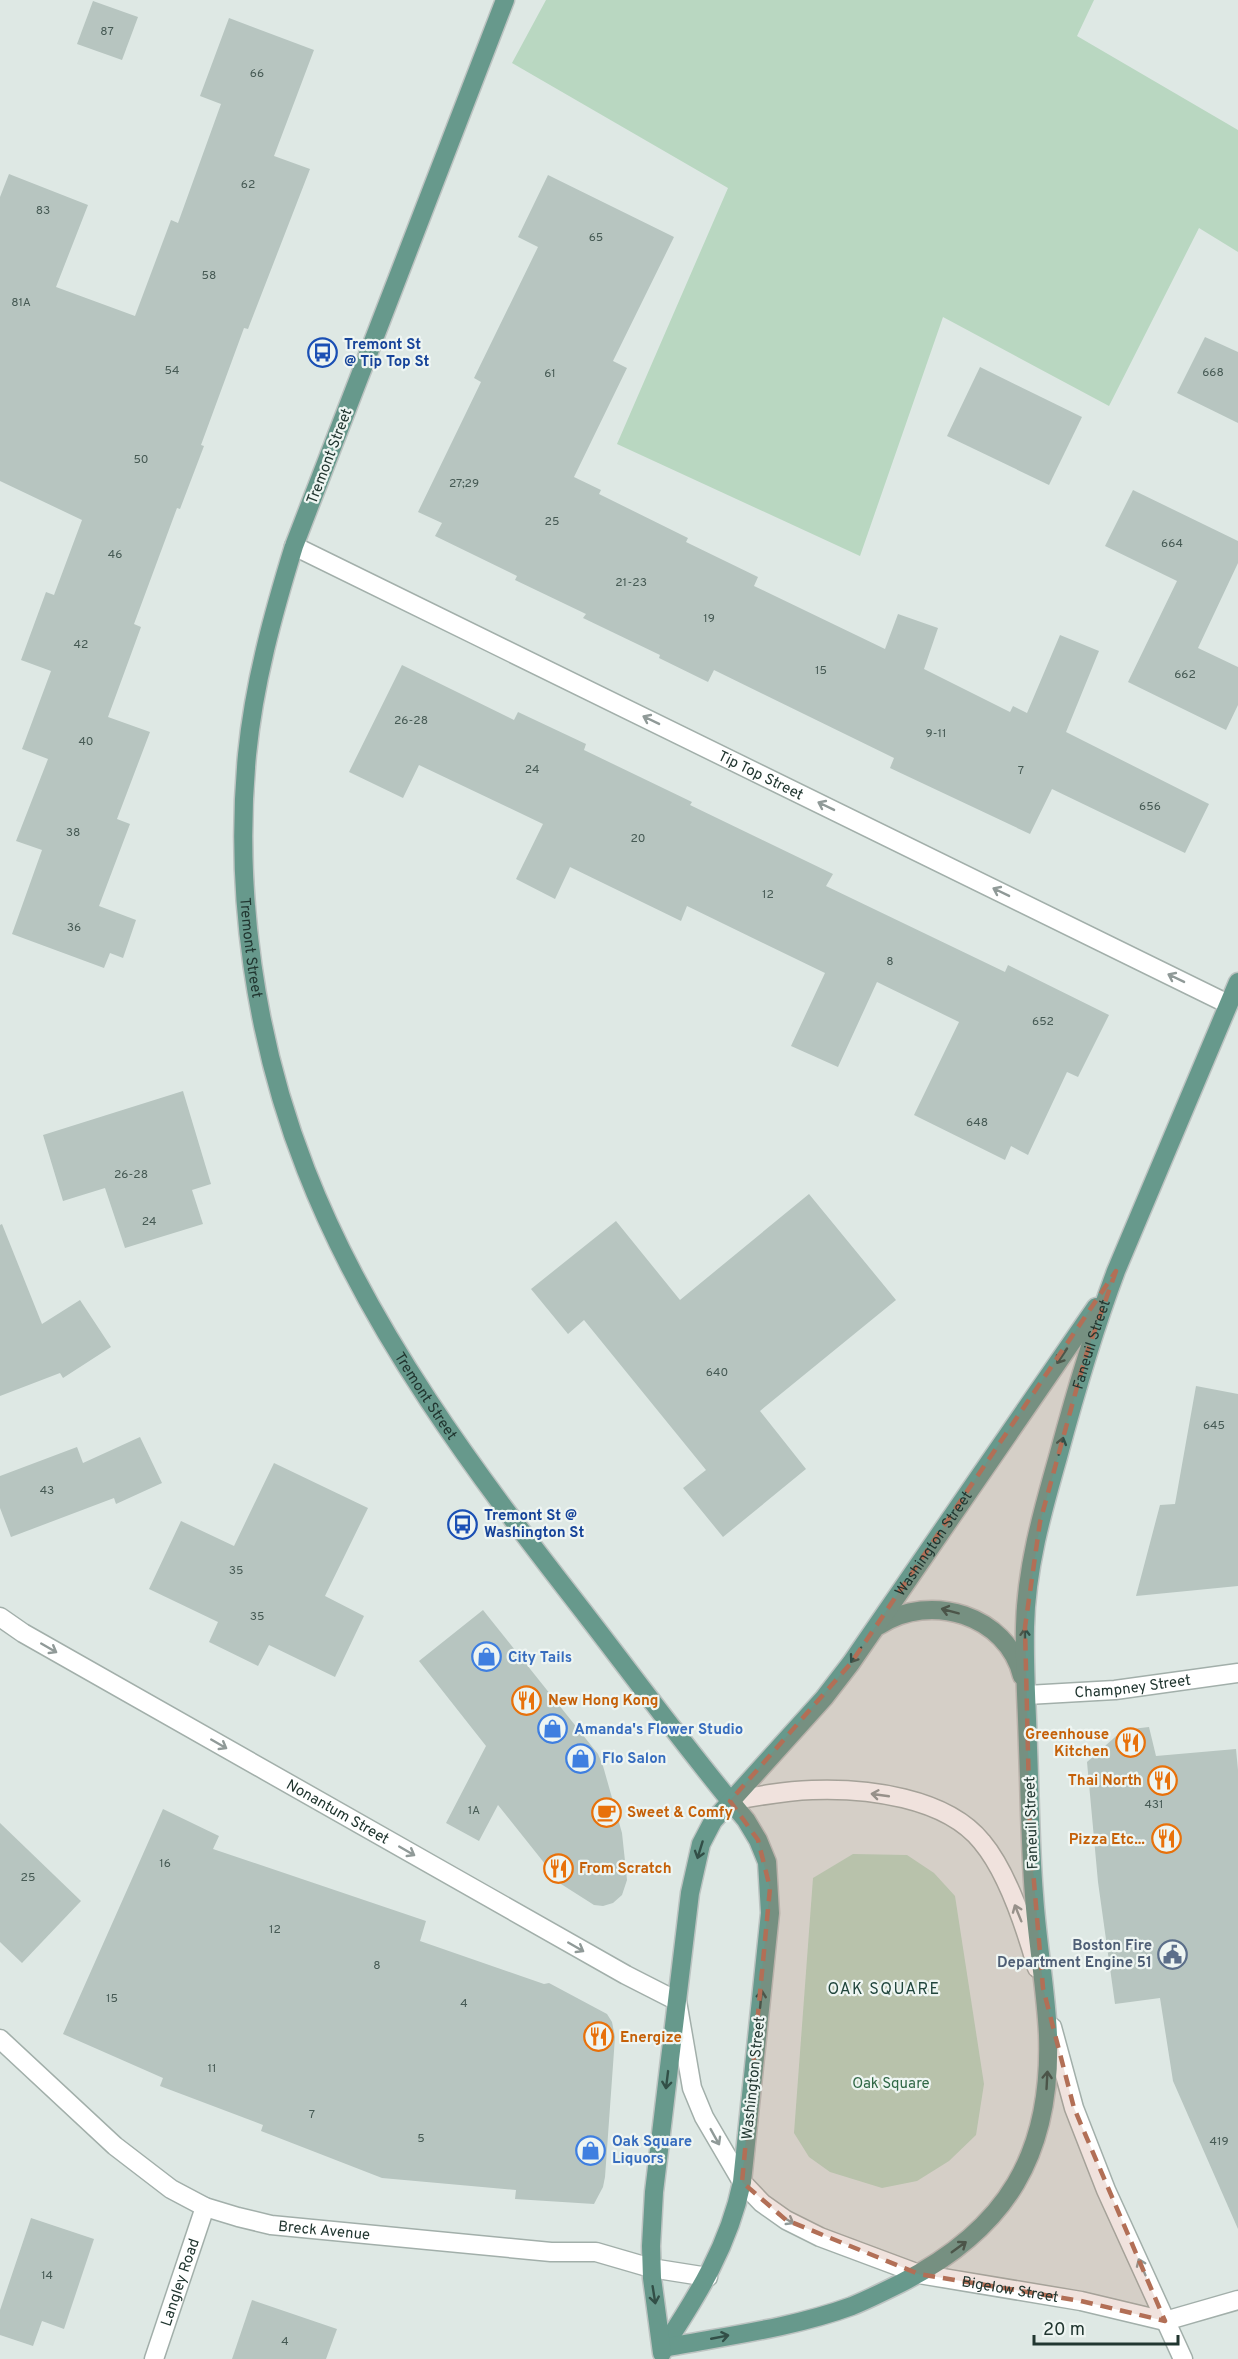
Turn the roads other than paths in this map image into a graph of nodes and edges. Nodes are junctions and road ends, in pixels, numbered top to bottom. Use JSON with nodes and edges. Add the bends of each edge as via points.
{"nodes":[{"id":1,"x":505,"y":0,"type":"edge"},
{"id":2,"x":294,"y":546,"type":"junction"},
{"id":3,"x":1238,"y":982,"type":"edge"},
{"id":4,"x":1228,"y":1004,"type":"junction"},
{"id":5,"x":1116,"y":1271,"type":"junction"},
{"id":6,"x":0,"y":1617,"type":"edge"},
{"id":7,"x":876,"y":1627,"type":"junction"},
{"id":8,"x":1238,"y":1673,"type":"edge"},
{"id":9,"x":1027,"y":1695,"type":"junction"},
{"id":10,"x":730,"y":1801,"type":"junction"},
{"id":11,"x":1043,"y":1988,"type":"junction"},
{"id":12,"x":677,"y":2001,"type":"junction"},
{"id":13,"x":0,"y":2039,"type":"edge"},
{"id":14,"x":742,"y":2182,"type":"junction"},
{"id":15,"x":205,"y":2207,"type":"junction"},
{"id":16,"x":651,"y":2268,"type":"junction"},
{"id":17,"x":919,"y":2274,"type":"junction"},
{"id":18,"x":708,"y":2277,"type":"junction"},
{"id":19,"x":1238,"y":2300,"type":"edge"},
{"id":20,"x":1165,"y":2321,"type":"junction"},
{"id":21,"x":662,"y":2353,"type":"edge"},
{"id":22,"x":154,"y":2359,"type":"edge"},
{"id":23,"x":1183,"y":2359,"type":"edge"}],
"edges":[{"from":1,"to":2,"type":"main road","name":"Tremont Street"},
{"from":4,"to":2,"type":"street","name":"Tip Top Street","one_way":true},
{"from":2,"to":10,"type":"main road","name":"Tremont Street","via":[[265,647],[254,704],[243,807],[243,867],[264,1025],[275,1076],[306,1170],[338,1241],[417,1383],[530,1543]]},
{"from":3,"to":4,"type":"main road"},
{"from":4,"to":5,"type":"main road"},
{"from":5,"to":7,"type":"main road","name":"Washington Street","one_way":true,"via":[[1098,1305]]},
{"from":9,"to":5,"type":"main road","name":"Faneuil Street","one_way":true,"via":[[1025,1627],[1034,1548],[1085,1358]]},
{"from":6,"to":12,"type":"street","name":"Nonantum Street","one_way":true},
{"from":9,"to":7,"type":"main road","one_way":true,"via":[[1011,1650],[975,1620],[934,1608],[904,1612]]},
{"from":7,"to":10,"type":"main road","name":"Washington Street","one_way":true,"via":[[824,1698]]},
{"from":8,"to":9,"type":"street","name":"Champney Street","via":[[1097,1692]]},
{"from":9,"to":11,"type":"main road","name":"Faneuil Street","via":[[1030,1846]]},
{"from":11,"to":10,"type":"street","one_way":true,"via":[[1010,1891],[983,1843],[959,1820],[918,1802],[845,1791],[789,1792]]},
{"from":10,"to":12,"type":"main road","name":"Washington Street","one_way":true,"via":[[701,1844]]},
{"from":14,"to":10,"type":"main road","name":"Washington Street","one_way":true,"via":[[770,1888],[758,1840]]},
{"from":17,"to":11,"type":"main road","one_way":true,"via":[[987,2223],[1020,2179],[1034,2146],[1047,2089],[1048,2032]]},
{"from":20,"to":11,"type":"street","name":"Faneuil Street","one_way":true,"via":[[1074,2108]]},
{"from":12,"to":14,"type":"street","one_way":true,"via":[[692,2088],[704,2117]]},
{"from":12,"to":16,"type":"main road","name":"Washington Street","one_way":true,"via":[[654,2192]]},
{"from":13,"to":15,"type":"street","name":"Breck Avenue","via":[[115,2146],[171,2189]]},
{"from":14,"to":17,"type":"street","one_way":true,"via":[[786,2220]]},
{"from":14,"to":18,"type":"main road","name":"Washington Street","via":[[728,2234]]},
{"from":15,"to":16,"type":"street","name":"Breck Avenue","via":[[272,2225],[551,2252],[596,2252]]},
{"from":15,"to":22,"type":"street","name":"Langley Road"},
{"from":16,"to":18,"type":"street","name":"Breck Avenue"},
{"from":16,"to":21,"type":"main road","name":"Washington Street","one_way":true},
{"from":17,"to":20,"type":"street","name":"Bigelow Street","via":[[1081,2301]]},
{"from":21,"to":17,"type":"main road","one_way":true,"via":[[822,2316]]},
{"from":18,"to":21,"type":"main road","name":"Washington Street"},
{"from":19,"to":20,"type":"street","name":"Bigelow Street"},
{"from":20,"to":23,"type":"street","name":"Faneuil Street"}]}
